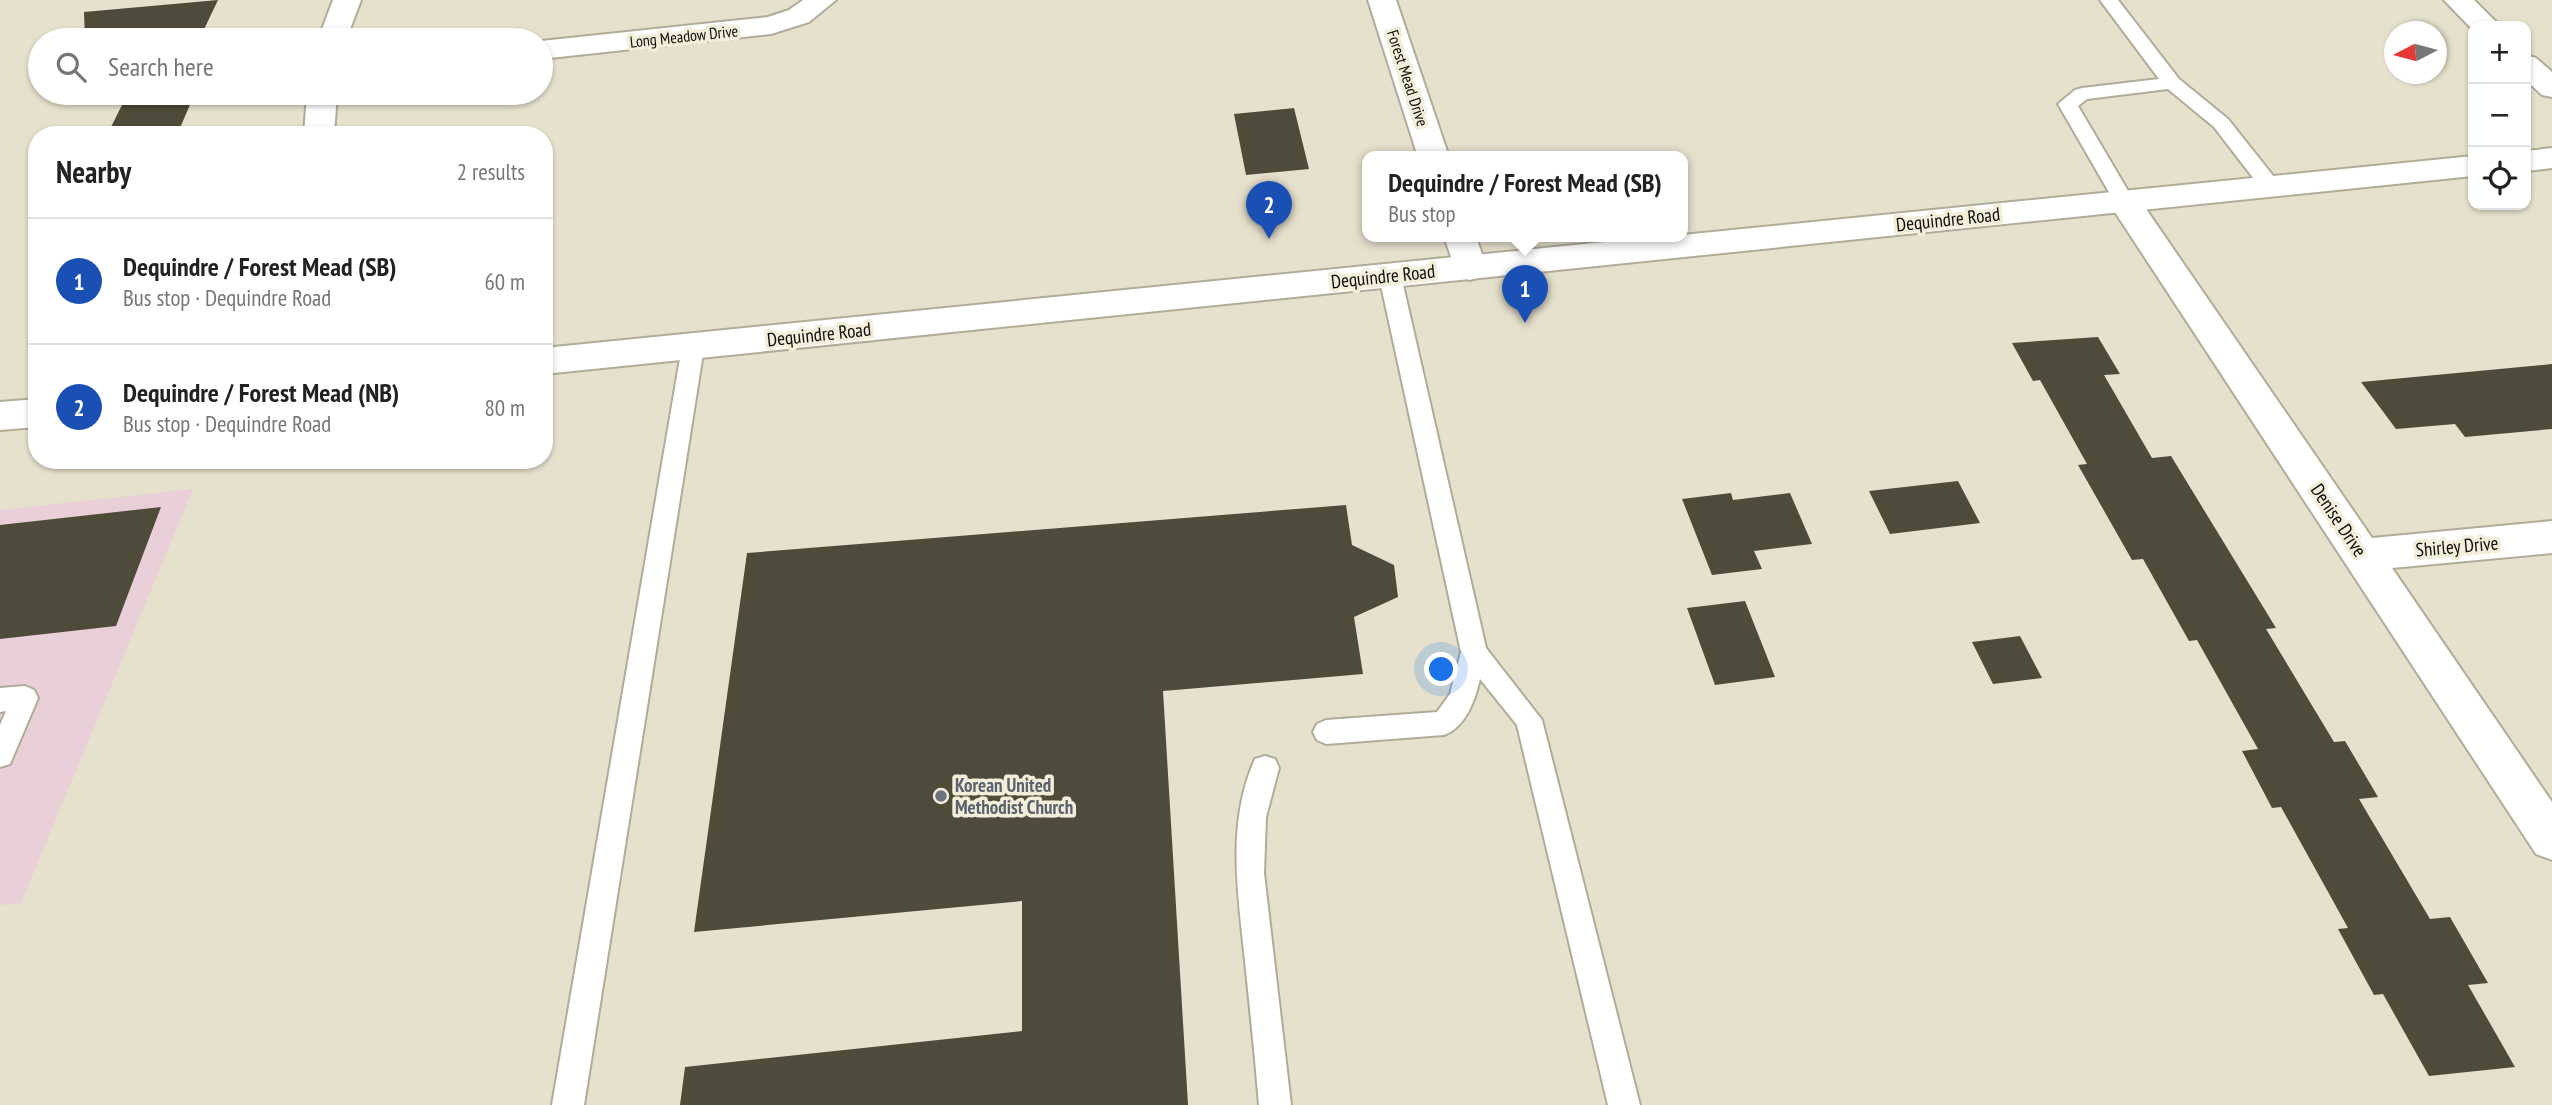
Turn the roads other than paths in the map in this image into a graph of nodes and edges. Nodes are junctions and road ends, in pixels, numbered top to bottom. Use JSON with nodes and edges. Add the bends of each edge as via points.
{"nodes":[{"id":1,"x":347,"y":0,"type":"edge"},
{"id":2,"x":822,"y":0,"type":"edge"},
{"id":3,"x":1381,"y":0,"type":"edge"},
{"id":4,"x":2109,"y":0,"type":"edge"},
{"id":5,"x":2458,"y":0,"type":"edge"},
{"id":6,"x":2481,"y":21,"type":"edge"},
{"id":7,"x":336,"y":28,"type":"edge"},
{"id":8,"x":553,"y":49,"type":"edge"},
{"id":9,"x":2531,"y":69,"type":"edge"},
{"id":10,"x":2172,"y":83,"type":"junction"},
{"id":11,"x":2552,"y":88,"type":"edge"},
{"id":12,"x":321,"y":105,"type":"edge"},
{"id":13,"x":320,"y":126,"type":"edge"},
{"id":14,"x":1432,"y":151,"type":"edge"},
{"id":15,"x":2552,"y":158,"type":"edge"},
{"id":16,"x":2531,"y":160,"type":"edge"},
{"id":17,"x":2468,"y":167,"type":"edge"},
{"id":18,"x":2271,"y":187,"type":"junction"},
{"id":19,"x":2124,"y":201,"type":"junction"},
{"id":20,"x":1688,"y":235,"type":"edge"},
{"id":21,"x":1604,"y":242,"type":"edge"},
{"id":22,"x":1465,"y":253,"type":"edge"},
{"id":23,"x":1390,"y":276,"type":"junction"},
{"id":24,"x":694,"y":346,"type":"junction"},
{"id":25,"x":553,"y":360,"type":"edge"},
{"id":26,"x":28,"y":414,"type":"edge"},
{"id":27,"x":0,"y":416,"type":"edge"},
{"id":28,"x":2552,"y":537,"type":"edge"},
{"id":29,"x":2363,"y":555,"type":"junction"},
{"id":30,"x":1474,"y":652,"type":"junction"},
{"id":31,"x":0,"y":700,"type":"edge"},
{"id":32,"x":1326,"y":732,"type":"dead end"},
{"id":33,"x":0,"y":755,"type":"edge"},
{"id":34,"x":1265,"y":768,"type":"dead end"},
{"id":35,"x":2552,"y":839,"type":"edge"},
{"id":36,"x":568,"y":1105,"type":"edge"},
{"id":37,"x":1275,"y":1105,"type":"edge"},
{"id":38,"x":1624,"y":1105,"type":"edge"}],
"edges":[{"from":1,"to":7,"type":"main road"},
{"from":2,"to":8,"type":"main road","name":"Long Meadow Drive","via":[[799,16],[771,25]]},
{"from":3,"to":14,"type":"main road","name":"Forest Mead Drive"},
{"from":4,"to":10,"type":"lane"},
{"from":5,"to":6,"type":"main road"},
{"from":9,"to":11,"type":"main road"},
{"from":10,"to":18,"type":"lane","via":[[2221,123]]},
{"from":10,"to":19,"type":"lane","via":[[2082,94],[2068,104]]},
{"from":12,"to":13,"type":"main road"},
{"from":15,"to":16,"type":"main road"},
{"from":17,"to":18,"type":"main road","name":"Dequindre Road"},
{"from":18,"to":19,"type":"main road","name":"Dequindre Road"},
{"from":19,"to":20,"type":"main road","name":"Dequindre Road"},
{"from":19,"to":29,"type":"main road","name":"Denise Drive"},
{"from":21,"to":22,"type":"main road","name":"Dequindre Road"},
{"from":22,"to":23,"type":"main road","name":"Dequindre Road"},
{"from":23,"to":24,"type":"main road","name":"Dequindre Road"},
{"from":23,"to":30,"type":"lane"},
{"from":24,"to":25,"type":"main road","name":"Dequindre Road"},
{"from":24,"to":36,"type":"lane"},
{"from":26,"to":27,"type":"main road"},
{"from":28,"to":29,"type":"main road","name":"Shirley Drive"},
{"from":29,"to":35,"type":"main road","name":"Denise Drive"},
{"from":30,"to":32,"type":"lane","via":[[1462,699],[1444,723]]},
{"from":30,"to":38,"type":"lane","via":[[1529,720]]},
{"from":31,"to":33,"type":"lane","via":[[25,698]]},
{"from":34,"to":37,"type":"lane","via":[[1252,817],[1250,873]]}]}
